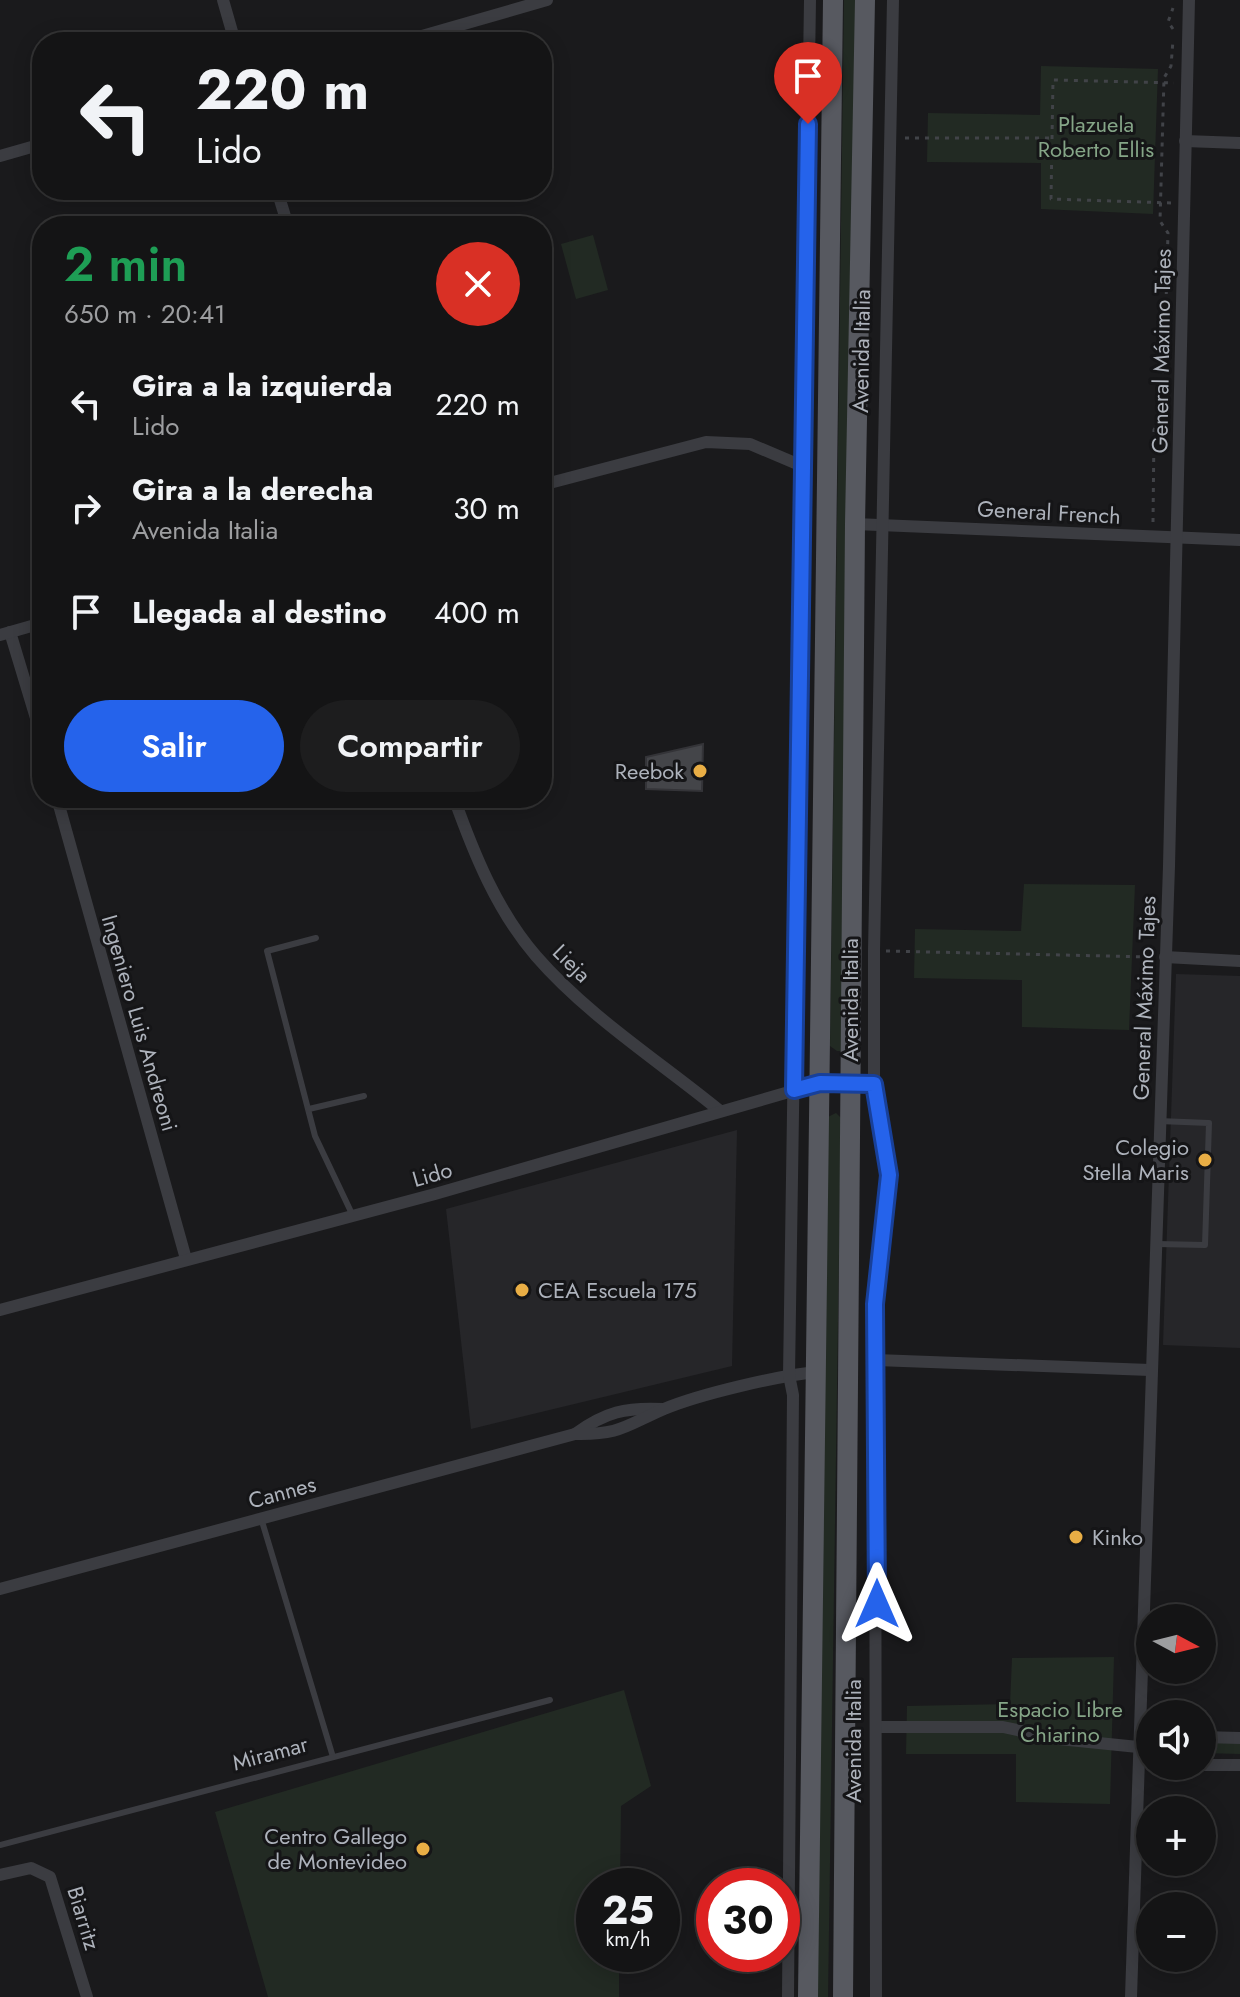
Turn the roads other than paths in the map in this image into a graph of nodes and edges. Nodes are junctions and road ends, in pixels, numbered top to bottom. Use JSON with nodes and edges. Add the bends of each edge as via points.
{"nodes":[{"id":1,"x":223,"y":0,"type":"edge"},
{"id":2,"x":547,"y":0,"type":"edge"},
{"id":3,"x":810,"y":0,"type":"edge"},
{"id":4,"x":833,"y":0,"type":"edge"},
{"id":5,"x":865,"y":0,"type":"edge"},
{"id":6,"x":893,"y":0,"type":"edge"},
{"id":7,"x":1189,"y":0,"type":"edge"},
{"id":8,"x":232,"y":32,"type":"edge"},
{"id":9,"x":436,"y":32,"type":"edge"},
{"id":10,"x":1185,"y":141,"type":"junction"},
{"id":11,"x":1240,"y":143,"type":"edge"},
{"id":12,"x":32,"y":147,"type":"edge"},
{"id":13,"x":0,"y":156,"type":"edge"},
{"id":14,"x":802,"y":466,"type":"junction"},
{"id":15,"x":552,"y":482,"type":"edge"},
{"id":16,"x":881,"y":523,"type":"junction"},
{"id":17,"x":855,"y":524,"type":"junction"},
{"id":18,"x":1177,"y":539,"type":"junction"},
{"id":19,"x":1240,"y":540,"type":"edge"},
{"id":20,"x":32,"y":626,"type":"edge"},
{"id":21,"x":5,"y":633,"type":"edge"},
{"id":22,"x":32,"y":710,"type":"edge"},
{"id":23,"x":60,"y":808,"type":"edge"},
{"id":24,"x":458,"y":808,"type":"edge"},
{"id":25,"x":316,"y":938,"type":"dead end"},
{"id":26,"x":1165,"y":957,"type":"junction"},
{"id":27,"x":1240,"y":961,"type":"edge"},
{"id":28,"x":820,"y":1083,"type":"junction"},
{"id":29,"x":850,"y":1083,"type":"junction"},
{"id":30,"x":874,"y":1084,"type":"junction"},
{"id":31,"x":794,"y":1090,"type":"junction"},
{"id":32,"x":364,"y":1096,"type":"dead end"},
{"id":33,"x":309,"y":1109,"type":"junction"},
{"id":34,"x":720,"y":1111,"type":"junction"},
{"id":35,"x":1159,"y":1121,"type":"junction"},
{"id":36,"x":353,"y":1216,"type":"junction"},
{"id":37,"x":1155,"y":1244,"type":"junction"},
{"id":38,"x":186,"y":1259,"type":"junction"},
{"id":39,"x":0,"y":1310,"type":"edge"},
{"id":40,"x":876,"y":1360,"type":"junction"},
{"id":41,"x":1150,"y":1370,"type":"junction"},
{"id":42,"x":816,"y":1372,"type":"junction"},
{"id":43,"x":789,"y":1375,"type":"junction"},
{"id":44,"x":663,"y":1409,"type":"junction"},
{"id":45,"x":575,"y":1434,"type":"junction"},
{"id":46,"x":261,"y":1518,"type":"junction"},
{"id":47,"x":0,"y":1589,"type":"edge"},
{"id":48,"x":550,"y":1700,"type":"dead end"},
{"id":49,"x":1139,"y":1700,"type":"edge"},
{"id":50,"x":877,"y":1727,"type":"junction"},
{"id":51,"x":1216,"y":1737,"type":"edge"},
{"id":52,"x":1240,"y":1738,"type":"edge"},
{"id":53,"x":1136,"y":1747,"type":"edge"},
{"id":54,"x":333,"y":1757,"type":"junction"},
{"id":55,"x":1216,"y":1765,"type":"edge"},
{"id":56,"x":1240,"y":1765,"type":"edge"},
{"id":57,"x":1137,"y":1780,"type":"edge"},
{"id":58,"x":0,"y":1845,"type":"edge"},
{"id":59,"x":0,"y":1875,"type":"edge"},
{"id":60,"x":87,"y":1997,"type":"edge"},
{"id":61,"x":788,"y":1997,"type":"edge"},
{"id":62,"x":808,"y":1997,"type":"edge"},
{"id":63,"x":843,"y":1997,"type":"edge"},
{"id":64,"x":876,"y":1997,"type":"edge"},
{"id":65,"x":1131,"y":1997,"type":"edge"}],
"edges":[{"from":1,"to":8,"type":"street"},
{"from":2,"to":9,"type":"street"},
{"from":3,"to":14,"type":"street"},
{"from":4,"to":28,"type":"main road","name":"Avenida Italia"},
{"from":5,"to":17,"type":"main road","name":"Avenida Italia"},
{"from":6,"to":16,"type":"street","name":"Avenida Italia"},
{"from":7,"to":10,"type":"street","name":"General Máximo Tajes"},
{"from":10,"to":11,"type":"street"},
{"from":10,"to":18,"type":"street","name":"General Máximo Tajes"},
{"from":12,"to":13,"type":"street"},
{"from":14,"to":15,"type":"street","via":[[750,444],[706,442]]},
{"from":14,"to":31,"type":"street"},
{"from":16,"to":17,"type":"street","name":"General French"},
{"from":16,"to":18,"type":"street","name":"General French"},
{"from":16,"to":30,"type":"street","name":"Avenida Italia"},
{"from":17,"to":29,"type":"main road","name":"Avenida Italia"},
{"from":18,"to":19,"type":"street","name":"General French"},
{"from":18,"to":26,"type":"street","name":"General Máximo Tajes"},
{"from":20,"to":21,"type":"street"},
{"from":21,"to":22,"type":"street"},
{"from":23,"to":38,"type":"street","name":"Ingeniero Luis Andreoni"},
{"from":24,"to":34,"type":"street","name":"Lieja","via":[[503,911],[536,956],[582,1001]]},
{"from":25,"to":33,"type":"lane","via":[[267,951]]},
{"from":26,"to":27,"type":"street"},
{"from":26,"to":35,"type":"street","name":"General Máximo Tajes"},
{"from":28,"to":29,"type":"street","name":"Lido"},
{"from":28,"to":31,"type":"street","name":"Lido"},
{"from":28,"to":42,"type":"main road","name":"Avenida Italia"},
{"from":29,"to":30,"type":"street","name":"Lido"},
{"from":29,"to":63,"type":"main road","name":"Avenida Italia"},
{"from":30,"to":40,"type":"street","name":"Avenida Italia","via":[[889,1175],[875,1304]]},
{"from":31,"to":34,"type":"street","name":"Lido"},
{"from":31,"to":43,"type":"street"},
{"from":32,"to":33,"type":"lane"},
{"from":33,"to":36,"type":"lane","via":[[326,1164]]},
{"from":34,"to":36,"type":"street","name":"Lido"},
{"from":35,"to":37,"type":"street","name":"General Máximo Tajes"},
{"from":35,"to":37,"type":"lane","via":[[1209,1123],[1206,1230],[1205,1245]]},
{"from":36,"to":38,"type":"street","name":"Lido"},
{"from":37,"to":41,"type":"street","name":"General Máximo Tajes"},
{"from":38,"to":39,"type":"street","name":"Lido"},
{"from":40,"to":41,"type":"street"},
{"from":40,"to":50,"type":"street","name":"Avenida Italia"},
{"from":41,"to":49,"type":"street","name":"General Máximo Tajes"},
{"from":42,"to":43,"type":"street","name":"Cannes"},
{"from":42,"to":62,"type":"main road","name":"Avenida Italia"},
{"from":43,"to":44,"type":"street","name":"Cannes"},
{"from":43,"to":61,"type":"street","via":[[793,1395]]},
{"from":44,"to":45,"type":"street","name":"Cannes","via":[[605,1435]]},
{"from":44,"to":45,"type":"street","name":"Cannes","via":[[615,1410]]},
{"from":45,"to":46,"type":"street","name":"Cannes"},
{"from":46,"to":47,"type":"street","name":"Cannes"},
{"from":46,"to":54,"type":"lane"},
{"from":48,"to":54,"type":"lane","name":"Miramar"},
{"from":50,"to":53,"type":"street","via":[[1003,1727]]},
{"from":50,"to":64,"type":"street","name":"Avenida Italia"},
{"from":51,"to":52,"type":"street"},
{"from":54,"to":58,"type":"lane","name":"Miramar"},
{"from":55,"to":56,"type":"street"},
{"from":57,"to":65,"type":"street","name":"General Máximo Tajes"},
{"from":59,"to":60,"type":"street","name":"Biarritz","via":[[26,1868],[50,1877]]}]}
